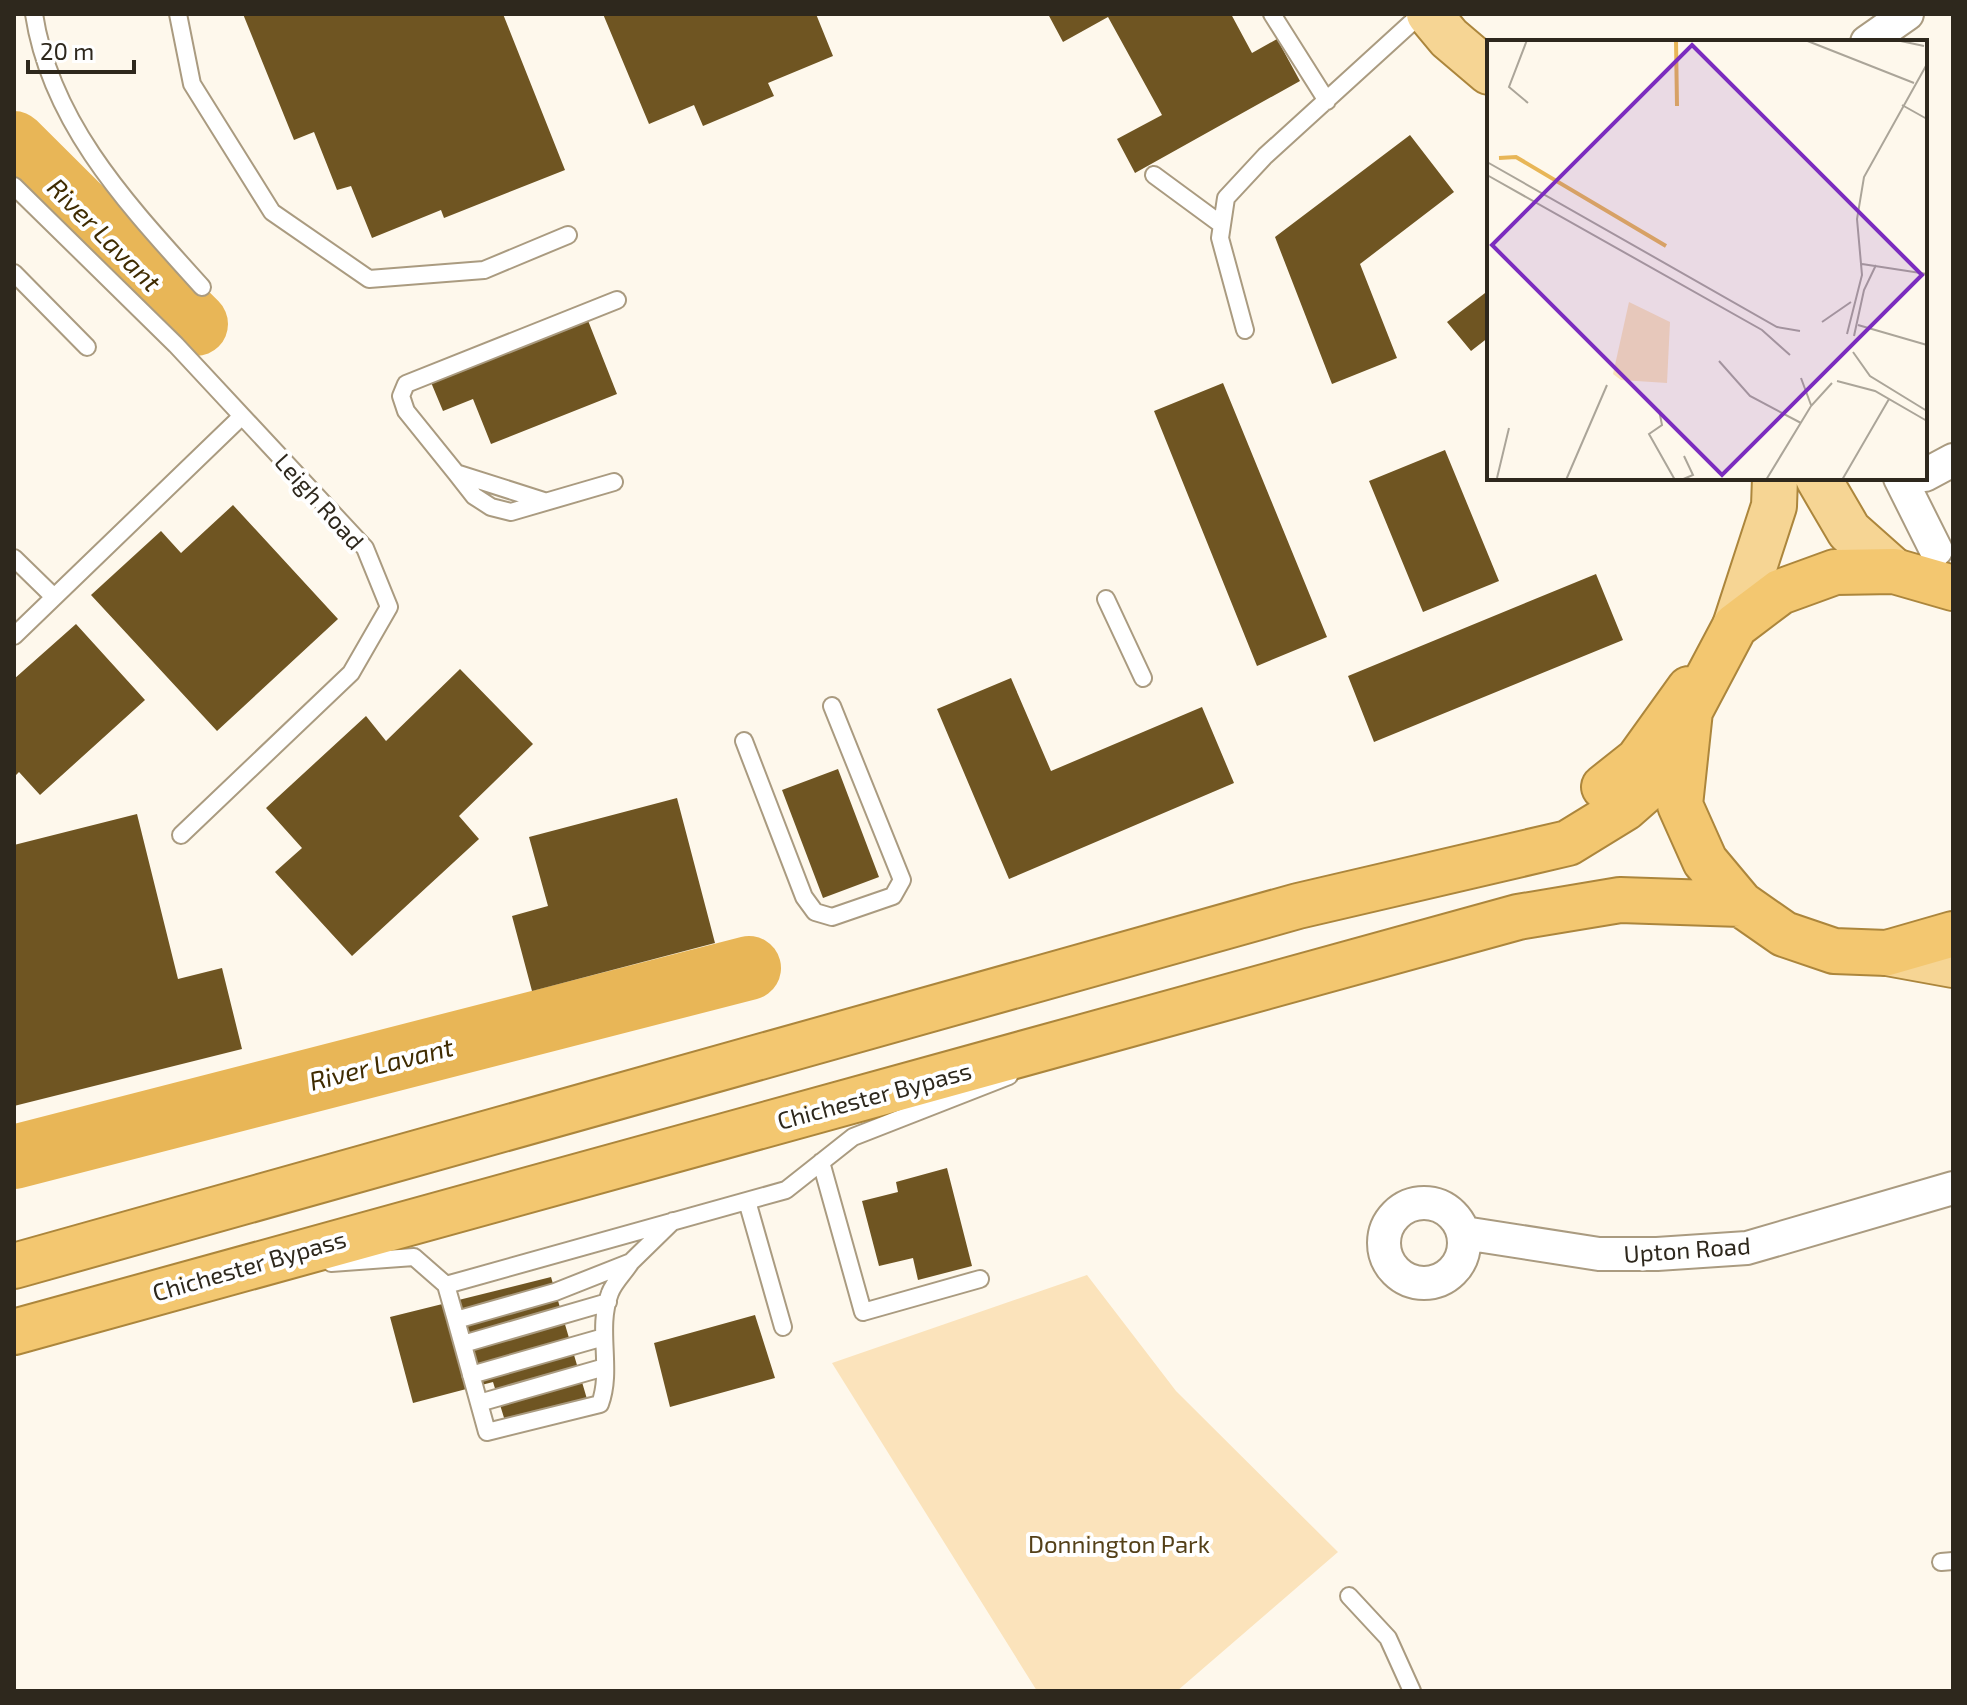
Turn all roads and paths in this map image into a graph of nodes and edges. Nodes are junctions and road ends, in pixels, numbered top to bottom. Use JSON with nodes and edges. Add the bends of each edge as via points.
{"nodes":[{"id":1,"x":34,"y":14,"type":"edge"},
{"id":2,"x":178,"y":14,"type":"edge"},
{"id":3,"x":1272,"y":14,"type":"edge"},
{"id":4,"x":1421,"y":14,"type":"edge"},
{"id":5,"x":1429,"y":14,"type":"edge"},
{"id":6,"x":1907,"y":14,"type":"edge"},
{"id":7,"x":1870,"y":40,"type":"edge"},
{"id":8,"x":1487,"y":70,"type":"edge"},
{"id":9,"x":1327,"y":101,"type":"junction"},
{"id":10,"x":1154,"y":175,"type":"dead end"},
{"id":11,"x":14,"y":186,"type":"edge"},
{"id":12,"x":1222,"y":225,"type":"junction"},
{"id":13,"x":568,"y":235,"type":"dead end"},
{"id":14,"x":14,"y":273,"type":"edge"},
{"id":15,"x":202,"y":287,"type":"dead end"},
{"id":16,"x":617,"y":300,"type":"dead end"},
{"id":17,"x":1245,"y":330,"type":"dead end"},
{"id":18,"x":87,"y":347,"type":"dead end"},
{"id":19,"x":242,"y":416,"type":"junction"},
{"id":20,"x":1953,"y":460,"type":"edge"},
{"id":21,"x":1927,"y":472,"type":"edge"},
{"id":22,"x":1775,"y":480,"type":"edge"},
{"id":23,"x":1819,"y":480,"type":"edge"},
{"id":24,"x":1913,"y":480,"type":"edge"},
{"id":25,"x":614,"y":482,"type":"dead end"},
{"id":26,"x":14,"y":558,"type":"edge"},
{"id":27,"x":1944,"y":569,"type":"edge"},
{"id":28,"x":1894,"y":571,"type":"junction"},
{"id":29,"x":1750,"y":581,"type":"junction"},
{"id":30,"x":54,"y":597,"type":"junction"},
{"id":31,"x":1106,"y":599,"type":"dead end"},
{"id":32,"x":1735,"y":626,"type":"junction"},
{"id":33,"x":14,"y":636,"type":"edge"},
{"id":34,"x":1143,"y":678,"type":"dead end"},
{"id":35,"x":832,"y":706,"type":"dead end"},
{"id":36,"x":744,"y":741,"type":"dead end"},
{"id":37,"x":1683,"y":757,"type":"junction"},
{"id":38,"x":181,"y":835,"type":"dead end"},
{"id":39,"x":1741,"y":904,"type":"junction"},
{"id":40,"x":1298,"y":906,"type":"junction"},
{"id":41,"x":1953,"y":934,"type":"edge"},
{"id":42,"x":1887,"y":953,"type":"junction"},
{"id":43,"x":1953,"y":965,"type":"edge"},
{"id":44,"x":1097,"y":1033,"type":"junction"},
{"id":45,"x":821,"y":1162,"type":"junction"},
{"id":46,"x":1953,"y":1188,"type":"edge"},
{"id":47,"x":747,"y":1201,"type":"junction"},
{"id":48,"x":674,"y":1220,"type":"junction"},
{"id":49,"x":1464,"y":1233,"type":"dead end"},
{"id":50,"x":631,"y":1262,"type":"junction"},
{"id":51,"x":14,"y":1266,"type":"edge"},
{"id":52,"x":230,"y":1270,"type":"junction"},
{"id":53,"x":980,"y":1279,"type":"dead end"},
{"id":54,"x":446,"y":1285,"type":"junction"},
{"id":55,"x":608,"y":1302,"type":"junction"},
{"id":56,"x":456,"y":1320,"type":"junction"},
{"id":57,"x":783,"y":1327,"type":"dead end"},
{"id":58,"x":14,"y":1332,"type":"edge"},
{"id":59,"x":604,"y":1337,"type":"junction"},
{"id":60,"x":463,"y":1344,"type":"junction"},
{"id":61,"x":605,"y":1367,"type":"junction"},
{"id":62,"x":471,"y":1375,"type":"junction"},
{"id":63,"x":479,"y":1403,"type":"junction"},
{"id":64,"x":1349,"y":1596,"type":"dead end"},
{"id":65,"x":1412,"y":1691,"type":"edge"}],
"edges":[{"from":1,"to":15,"type":"lane","via":[[49,76],[98,165]]},
{"from":2,"to":13,"type":"lane","via":[[192,84],[272,212],[369,279],[484,270]]},
{"from":3,"to":9,"type":"lane"},
{"from":4,"to":9,"type":"lane"},
{"from":5,"to":8,"type":"main road"},
{"from":6,"to":7,"type":"street"},
{"from":9,"to":12,"type":"lane","via":[[1226,198]]},
{"from":10,"to":12,"type":"lane"},
{"from":11,"to":19,"type":"lane","name":"Leigh Road"},
{"from":12,"to":17,"type":"lane","via":[[1220,238]]},
{"from":14,"to":18,"type":"lane"},
{"from":16,"to":25,"type":"lane","via":[[406,384],[401,396],[406,411],[474,496],[491,507],[511,512]]},
{"from":19,"to":30,"type":"lane"},
{"from":19,"to":38,"type":"lane","name":"Leigh Road","via":[[365,548],[389,607],[351,673]]},
{"from":20,"to":21,"type":"street"},
{"from":22,"to":29,"type":"main road","via":[[1774,506]]},
{"from":23,"to":28,"type":"main road","via":[[1849,531]]},
{"from":24,"to":27,"type":"street"},
{"from":26,"to":30,"type":"lane"},
{"from":27,"to":28,"type":"highway"},
{"from":28,"to":32,"type":"highway","via":[[1835,572],[1780,592]]},
{"from":29,"to":32,"type":"main road"},
{"from":29,"to":40,"type":"highway","via":[[1686,693],[1638,760],[1580,806],[1518,831],[1393,865]]},
{"from":30,"to":33,"type":"lane"},
{"from":31,"to":34,"type":"lane"},
{"from":32,"to":37,"type":"highway","via":[[1690,711]]},
{"from":35,"to":36,"type":"lane","via":[[902,880],[893,896],[832,917],[815,912],[804,897]]},
{"from":37,"to":39,"type":"highway","via":[[1680,805],[1705,861]]},
{"from":37,"to":40,"type":"highway","via":[[1625,808],[1568,843]]},
{"from":39,"to":42,"type":"highway","via":[[1784,934],[1834,951]]},
{"from":39,"to":44,"type":"highway","name":"Chichester Bypass","via":[[1620,900],[1518,917]]},
{"from":40,"to":51,"type":"highway"},
{"from":41,"to":42,"type":"highway"},
{"from":42,"to":43,"type":"main road"},
{"from":44,"to":45,"type":"lane","via":[[987,1087],[853,1137]]},
{"from":44,"to":52,"type":"highway","name":"Chichester Bypass"},
{"from":45,"to":47,"type":"lane","via":[[786,1190]]},
{"from":45,"to":53,"type":"lane","via":[[863,1312]]},
{"from":46,"to":49,"type":"street","name":"Upton Road","via":[[1747,1248],[1599,1254]]},
{"from":47,"to":48,"type":"lane"},
{"from":47,"to":57,"type":"lane"},
{"from":48,"to":50,"type":"lane"},
{"from":48,"to":54,"type":"lane"},
{"from":50,"to":55,"type":"lane"},
{"from":50,"to":56,"type":"lane","via":[[555,1292]]},
{"from":52,"to":54,"type":"lane","via":[[414,1257]]},
{"from":52,"to":58,"type":"highway","name":"Chichester Bypass"},
{"from":54,"to":56,"type":"lane"},
{"from":55,"to":59,"type":"lane"},
{"from":55,"to":60,"type":"lane"},
{"from":56,"to":60,"type":"lane"},
{"from":59,"to":61,"type":"lane"},
{"from":59,"to":62,"type":"lane"},
{"from":60,"to":62,"type":"lane"},
{"from":61,"to":63,"type":"lane"},
{"from":61,"to":63,"type":"lane","via":[[607,1386],[600,1404],[487,1432]]},
{"from":62,"to":63,"type":"lane"},
{"from":64,"to":65,"type":"lane","via":[[1388,1638]]}]}
